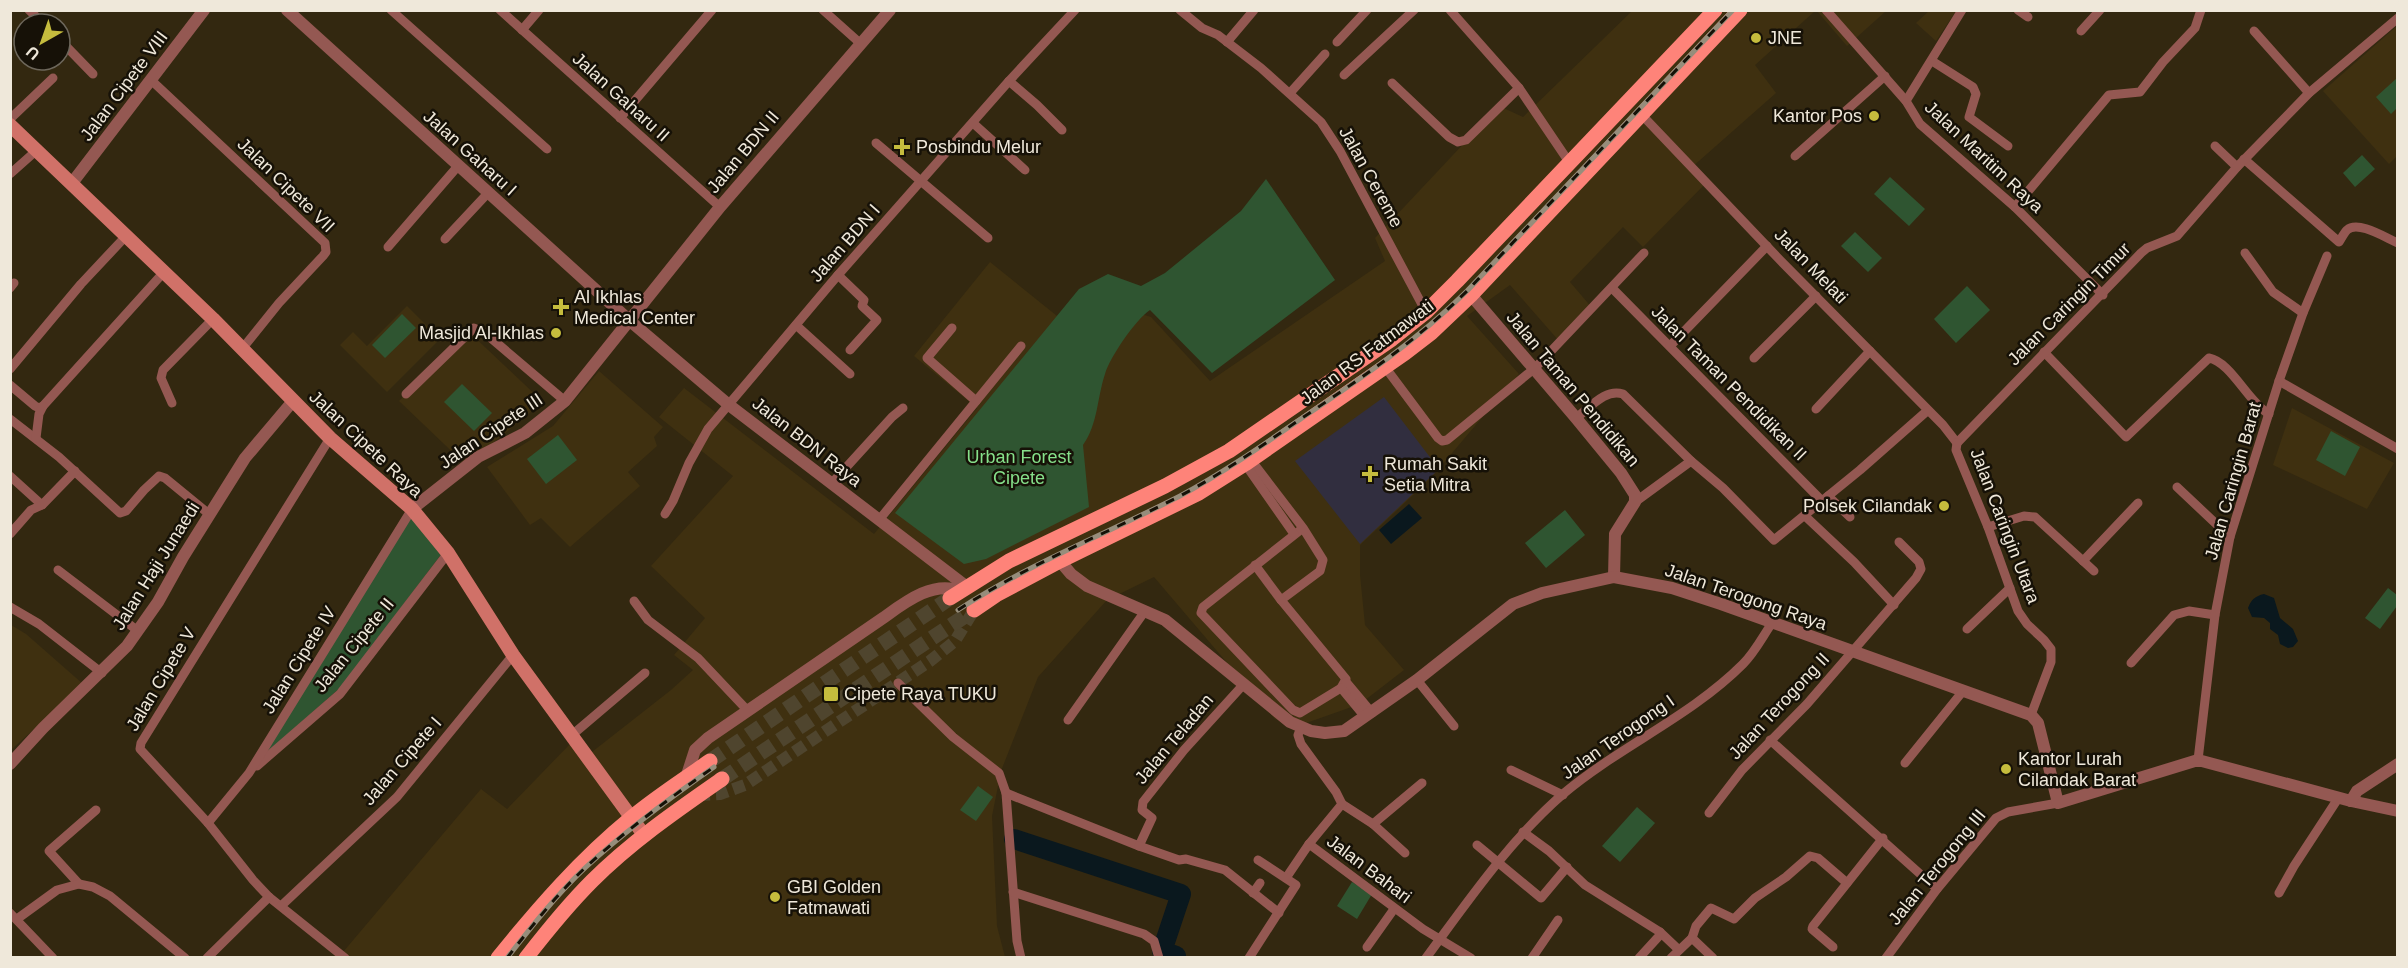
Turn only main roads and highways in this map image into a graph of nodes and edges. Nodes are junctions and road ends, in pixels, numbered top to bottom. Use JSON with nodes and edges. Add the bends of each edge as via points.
{"nodes":[{"id":1,"x":1715,"y":10,"type":"edge"},
{"id":2,"x":1740,"y":10,"type":"edge"},
{"id":3,"x":10,"y":125,"type":"edge"},
{"id":4,"x":1511,"y":224,"type":"junction"},
{"id":5,"x":1525,"y":237,"type":"junction"},
{"id":6,"x":959,"y":592,"type":"tunnel mouth"},
{"id":7,"x":974,"y":610,"type":"dead end"},
{"id":8,"x":710,"y":761,"type":"tunnel mouth"},
{"id":9,"x":722,"y":779,"type":"tunnel mouth"},
{"id":10,"x":630,"y":818,"type":"junction"},
{"id":11,"x":644,"y":836,"type":"junction"},
{"id":12,"x":498,"y":957,"type":"edge"},
{"id":13,"x":526,"y":957,"type":"edge"}],
"edges":[{"from":1,"to":4,"type":"main road","name":"Jalan RS Fatmawati"},
{"from":2,"to":5,"type":"main road","name":"Jalan RS Fatmawati"},
{"from":3,"to":10,"type":"main road","name":"Jalan Cipete Raya","via":[[213,319],[330,438],[412,509],[448,553],[513,655]]},
{"from":4,"to":5,"type":"main road"},
{"from":4,"to":6,"type":"main road","name":"Jalan RS Fatmawati","via":[[1426,312],[1355,366],[1229,450],[1165,486],[1009,561]]},
{"from":5,"to":7,"type":"main road","name":"Jalan RS Fatmawati","via":[[1431,333],[1248,462],[1180,504],[1060,561]]},
{"from":8,"to":10,"type":"main road"},
{"from":9,"to":11,"type":"main road"},
{"from":10,"to":11,"type":"main road","name":"Jalan Cipete Raya"},
{"from":10,"to":12,"type":"main road","via":[[564,880]]},
{"from":11,"to":13,"type":"main road","via":[[591,882]]}]}
